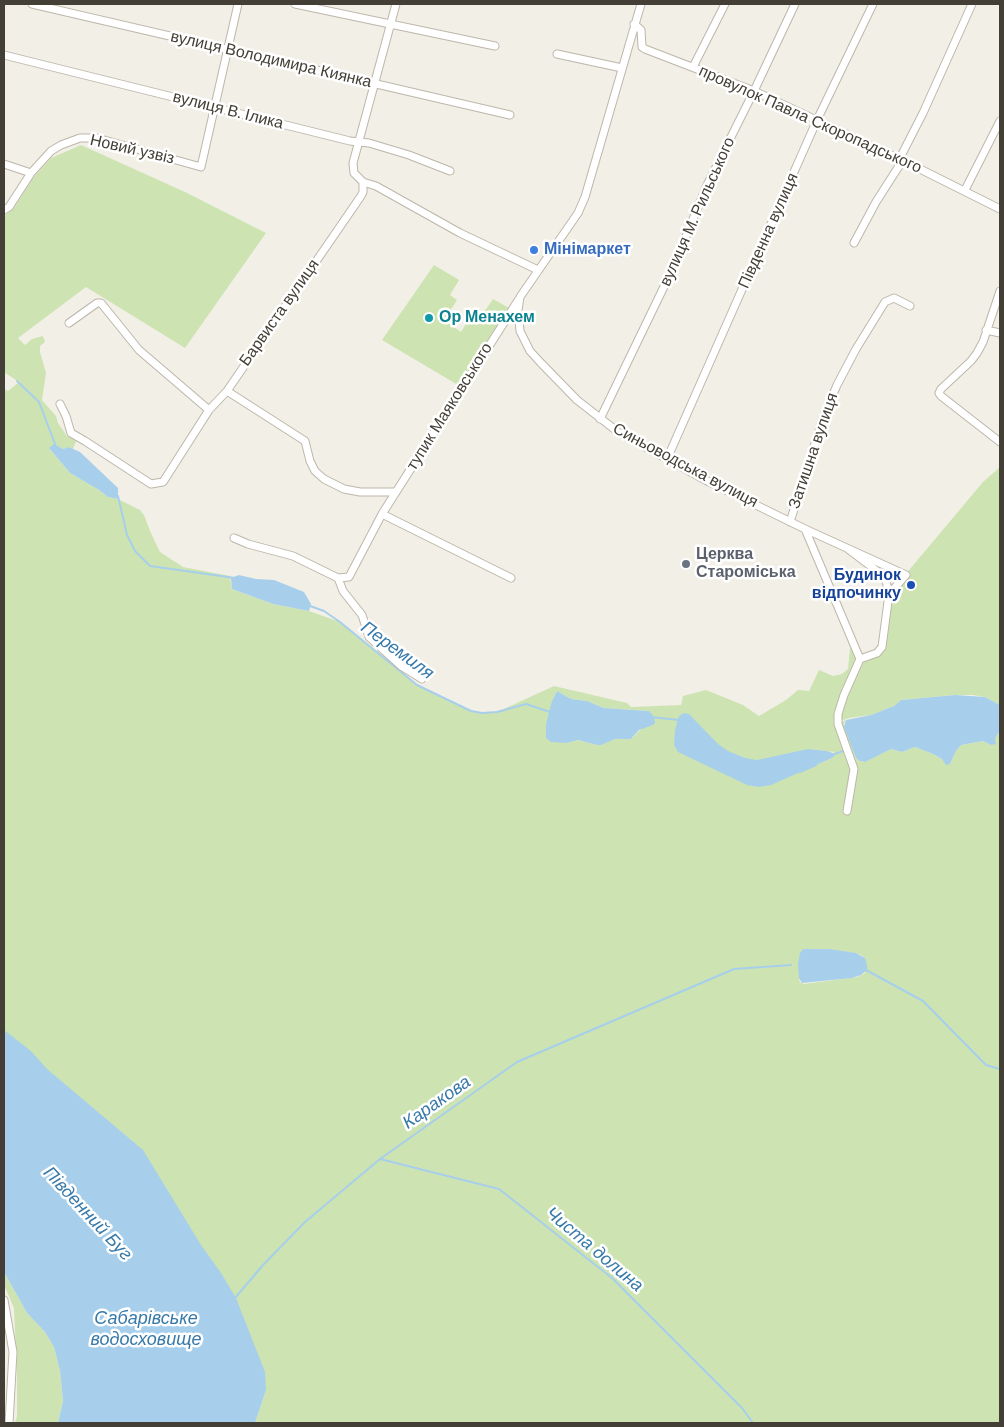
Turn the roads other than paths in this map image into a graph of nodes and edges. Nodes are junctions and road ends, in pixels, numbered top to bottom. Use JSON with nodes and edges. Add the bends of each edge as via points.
{"nodes":[{"id":1,"x":32,"y":4,"type":"edge"},
{"id":2,"x":238,"y":4,"type":"edge"},
{"id":3,"x":295,"y":4,"type":"edge"},
{"id":4,"x":396,"y":4,"type":"edge"},
{"id":5,"x":641,"y":4,"type":"edge"},
{"id":6,"x":725,"y":4,"type":"edge"},
{"id":7,"x":795,"y":4,"type":"edge"},
{"id":8,"x":873,"y":4,"type":"edge"},
{"id":9,"x":972,"y":4,"type":"edge"},
{"id":10,"x":391,"y":23,"type":"junction"},
{"id":11,"x":634,"y":24,"type":"junction"},
{"id":12,"x":495,"y":46,"type":"dead end"},
{"id":13,"x":228,"y":50,"type":"junction"},
{"id":14,"x":557,"y":54,"type":"dead end"},
{"id":15,"x":4,"y":55,"type":"edge"},
{"id":16,"x":622,"y":68,"type":"junction"},
{"id":17,"x":693,"y":68,"type":"junction"},
{"id":18,"x":374,"y":84,"type":"junction"},
{"id":19,"x":754,"y":91,"type":"junction"},
{"id":20,"x":214,"y":107,"type":"junction"},
{"id":21,"x":510,"y":115,"type":"dead end"},
{"id":22,"x":817,"y":120,"type":"junction"},
{"id":23,"x":1000,"y":121,"type":"edge"},
{"id":24,"x":359,"y":142,"type":"junction"},
{"id":25,"x":900,"y":159,"type":"junction"},
{"id":26,"x":4,"y":164,"type":"edge"},
{"id":27,"x":450,"y":171,"type":"dead end"},
{"id":28,"x":31,"y":173,"type":"junction"},
{"id":29,"x":363,"y":182,"type":"junction"},
{"id":30,"x":965,"y":190,"type":"junction"},
{"id":31,"x":1000,"y":209,"type":"edge"},
{"id":32,"x":4,"y":210,"type":"edge"},
{"id":33,"x":854,"y":243,"type":"dead end"},
{"id":34,"x":538,"y":270,"type":"junction"},
{"id":35,"x":1000,"y":291,"type":"edge"},
{"id":36,"x":520,"y":296,"type":"junction"},
{"id":37,"x":910,"y":306,"type":"dead end"},
{"id":38,"x":69,"y":324,"type":"dead end"},
{"id":39,"x":986,"y":330,"type":"junction"},
{"id":40,"x":1000,"y":332,"type":"edge"},
{"id":41,"x":227,"y":391,"type":"junction"},
{"id":42,"x":60,"y":404,"type":"dead end"},
{"id":43,"x":209,"y":410,"type":"junction"},
{"id":44,"x":600,"y":419,"type":"junction"},
{"id":45,"x":1000,"y":442,"type":"edge"},
{"id":46,"x":667,"y":459,"type":"junction"},
{"id":47,"x":396,"y":492,"type":"junction"},
{"id":48,"x":382,"y":514,"type":"junction"},
{"id":49,"x":790,"y":522,"type":"junction"},
{"id":50,"x":805,"y":529,"type":"junction"},
{"id":51,"x":234,"y":538,"type":"dead end"},
{"id":52,"x":848,"y":549,"type":"junction"},
{"id":53,"x":338,"y":578,"type":"junction"},
{"id":54,"x":511,"y":578,"type":"dead end"},
{"id":55,"x":889,"y":594,"type":"junction"},
{"id":56,"x":860,"y":659,"type":"junction"},
{"id":57,"x":422,"y":679,"type":"dead end"},
{"id":58,"x":847,"y":811,"type":"dead end"},
{"id":59,"x":4,"y":1303,"type":"edge"},
{"id":60,"x":9,"y":1423,"type":"edge"}],
"edges":[{"from":1,"to":13,"type":"street","name":"вулиця Володимира Киянка"},
{"from":2,"to":13,"type":"street"},
{"from":3,"to":10,"type":"street"},
{"from":4,"to":10,"type":"street"},
{"from":5,"to":11,"type":"street"},
{"from":6,"to":17,"type":"street"},
{"from":7,"to":19,"type":"street","name":"вулиця М. Рильського"},
{"from":8,"to":22,"type":"street","name":"Південна вулиця"},
{"from":9,"to":25,"type":"street"},
{"from":10,"to":12,"type":"street"},
{"from":10,"to":18,"type":"street"},
{"from":11,"to":16,"type":"street"},
{"from":11,"to":17,"type":"street","name":"провулок Павла Скоропадського","via":[[641,30],[642,47]]},
{"from":13,"to":18,"type":"street","name":"вулиця Володимира Киянка"},
{"from":13,"to":20,"type":"street"},
{"from":14,"to":16,"type":"street"},
{"from":15,"to":20,"type":"street","name":"вулиця В. Ілика"},
{"from":16,"to":34,"type":"street","via":[[586,197]]},
{"from":17,"to":19,"type":"street","name":"провулок Павла Скоропадського"},
{"from":18,"to":21,"type":"street","name":"вулиця Володимира Киянка"},
{"from":18,"to":24,"type":"street"},
{"from":19,"to":22,"type":"street","name":"провулок Павла Скоропадського"},
{"from":19,"to":44,"type":"street","name":"вулиця М. Рильського","via":[[707,185],[673,268]]},
{"from":20,"to":24,"type":"street","name":"вулиця В. Ілика"},
{"from":20,"to":28,"type":"street","name":"Новий узвіз","via":[[201,167],[88,138],[51,151]]},
{"from":22,"to":25,"type":"street","name":"провулок Павла Скоропадського"},
{"from":22,"to":46,"type":"street","name":"Південна вулиця"},
{"from":23,"to":30,"type":"street"},
{"from":24,"to":27,"type":"street","name":"вулиця В. Ілика","via":[[410,155]]},
{"from":24,"to":29,"type":"street","via":[[352,169]]},
{"from":25,"to":30,"type":"street","name":"провулок Павла Скоропадського"},
{"from":25,"to":33,"type":"street"},
{"from":26,"to":28,"type":"street"},
{"from":28,"to":32,"type":"street","name":"Новий узвіз"},
{"from":29,"to":34,"type":"street"},
{"from":29,"to":41,"type":"street","name":"Барвиста вулиця","via":[[361,196]]},
{"from":30,"to":31,"type":"street","name":"провулок Павла Скоропадського"},
{"from":34,"to":36,"type":"street"},
{"from":35,"to":39,"type":"street"},
{"from":36,"to":44,"type":"street","name":"Синьоводська вулиця","via":[[520,331],[530,351]]},
{"from":36,"to":47,"type":"street","name":"тупик Маяковського"},
{"from":37,"to":49,"type":"street","name":"Затишна вулиця","via":[[894,298],[885,302],[856,349],[823,418]]},
{"from":38,"to":43,"type":"street","via":[[97,303],[102,303],[139,350]]},
{"from":39,"to":40,"type":"street"},
{"from":39,"to":45,"type":"street","via":[[971,361],[939,393]]},
{"from":41,"to":43,"type":"street","name":"Барвиста вулиця"},
{"from":41,"to":47,"type":"street","via":[[305,441],[310,461],[324,479],[344,488]]},
{"from":42,"to":43,"type":"street","name":"Барвиста вулиця","via":[[72,434],[151,484],[163,482]]},
{"from":44,"to":46,"type":"street","name":"Синьоводська вулиця"},
{"from":46,"to":49,"type":"street","name":"Синьоводська вулиця"},
{"from":47,"to":48,"type":"street","name":"тупик Маяковського"},
{"from":48,"to":53,"type":"street","name":"тупик Маяковського","via":[[349,577]]},
{"from":48,"to":54,"type":"street"},
{"from":49,"to":50,"type":"street","name":"Синьоводська вулиця"},
{"from":50,"to":52,"type":"street","name":"Синьоводська вулиця"},
{"from":50,"to":56,"type":"street"},
{"from":51,"to":53,"type":"street","via":[[293,556]]},
{"from":52,"to":55,"type":"street","name":"Синьоводська вулиця","via":[[881,574]]},
{"from":52,"to":55,"type":"street","name":"Синьоводська вулиця","via":[[906,575]]},
{"from":53,"to":57,"type":"street","via":[[343,591],[362,615],[369,638],[401,666]]},
{"from":55,"to":56,"type":"street","via":[[882,647],[878,653]]},
{"from":56,"to":58,"type":"street","via":[[838,714],[838,724],[854,769]]},
{"from":59,"to":60,"type":"street","via":[[13,1352]]}]}
